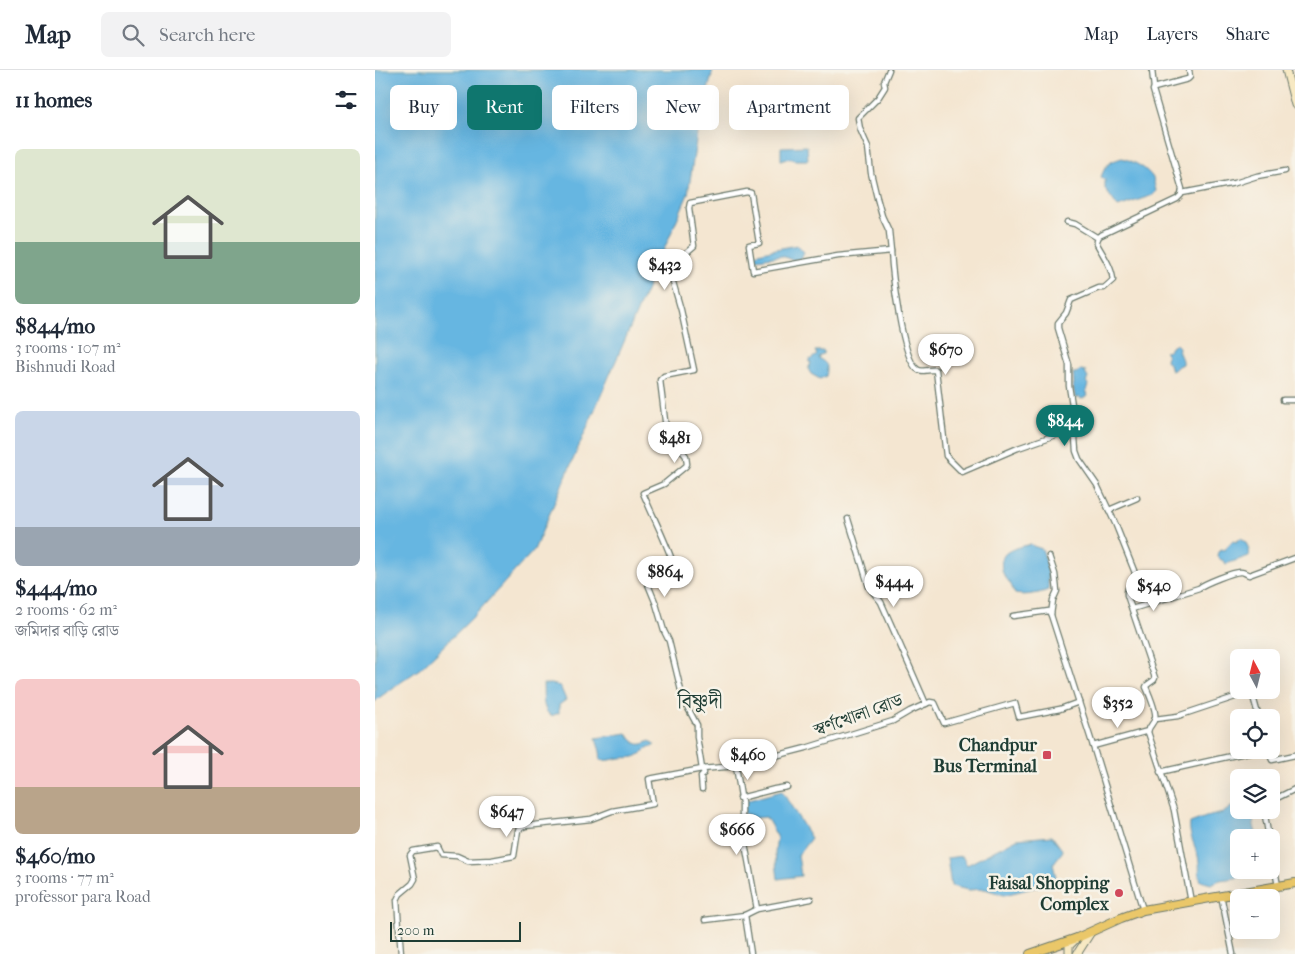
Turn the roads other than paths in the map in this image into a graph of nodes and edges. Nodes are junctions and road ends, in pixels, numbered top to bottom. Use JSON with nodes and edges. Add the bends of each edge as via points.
{"nodes":[{"id":1,"x":889,"y":70,"type":"edge"},
{"id":2,"x":1152,"y":70,"type":"edge"},
{"id":3,"x":1189,"y":70,"type":"edge"},
{"id":4,"x":1286,"y":70,"type":"edge"},
{"id":5,"x":1154,"y":88,"type":"junction"},
{"id":6,"x":1295,"y":105,"type":"edge"},
{"id":7,"x":1285,"y":171,"type":"dead end"},
{"id":8,"x":1182,"y":193,"type":"junction"},
{"id":9,"x":1067,"y":222,"type":"dead end"},
{"id":10,"x":1098,"y":238,"type":"junction"},
{"id":11,"x":891,"y":251,"type":"junction"},
{"id":12,"x":1283,"y":400,"type":"dead end"},
{"id":13,"x":1295,"y":400,"type":"edge"},
{"id":14,"x":1073,"y":429,"type":"junction"},
{"id":15,"x":1137,"y":498,"type":"dead end"},
{"id":16,"x":1109,"y":510,"type":"junction"},
{"id":17,"x":847,"y":519,"type":"dead end"},
{"id":18,"x":1049,"y":556,"type":"dead end"},
{"id":19,"x":1295,"y":558,"type":"edge"},
{"id":20,"x":1132,"y":609,"type":"junction"},
{"id":21,"x":1051,"y":615,"type":"junction"},
{"id":22,"x":1013,"y":616,"type":"dead end"},
{"id":23,"x":1079,"y":702,"type":"junction"},
{"id":24,"x":926,"y":704,"type":"junction"},
{"id":25,"x":1257,"y":709,"type":"edge"},
{"id":26,"x":1164,"y":718,"type":"dead end"},
{"id":27,"x":1155,"y":719,"type":"junction"},
{"id":28,"x":1148,"y":731,"type":"junction"},
{"id":29,"x":1093,"y":746,"type":"junction"},
{"id":30,"x":1295,"y":755,"type":"edge"},
{"id":31,"x":1230,"y":756,"type":"edge"},
{"id":32,"x":1280,"y":758,"type":"edge"},
{"id":33,"x":736,"y":766,"type":"junction"},
{"id":34,"x":702,"y":769,"type":"junction"},
{"id":35,"x":1160,"y":772,"type":"junction"},
{"id":36,"x":787,"y":787,"type":"dead end"},
{"id":37,"x":702,"y":789,"type":"dead end"},
{"id":38,"x":1295,"y":789,"type":"edge"},
{"id":39,"x":1280,"y":796,"type":"edge"},
{"id":40,"x":740,"y":798,"type":"junction"},
{"id":41,"x":1277,"y":879,"type":"edge"},
{"id":42,"x":1295,"y":883,"type":"edge"},
{"id":43,"x":1278,"y":886,"type":"junction"},
{"id":44,"x":1221,"y":895,"type":"junction"},
{"id":45,"x":811,"y":899,"type":"dead end"},
{"id":46,"x":1191,"y":902,"type":"junction"},
{"id":47,"x":757,"y":909,"type":"junction"},
{"id":48,"x":1143,"y":910,"type":"junction"},
{"id":49,"x":745,"y":915,"type":"junction"},
{"id":50,"x":705,"y":920,"type":"dead end"},
{"id":51,"x":1091,"y":932,"type":"junction"},
{"id":52,"x":1077,"y":938,"type":"junction"},
{"id":53,"x":401,"y":954,"type":"edge"},
{"id":54,"x":751,"y":954,"type":"edge"},
{"id":55,"x":1030,"y":954,"type":"edge"},
{"id":56,"x":1069,"y":954,"type":"edge"},
{"id":57,"x":1077,"y":954,"type":"edge"},
{"id":58,"x":1233,"y":954,"type":"edge"}],
"edges":[{"from":1,"to":11,"type":"street","via":[[883,82],[885,87],[859,118],[877,198],[889,231]]},
{"from":2,"to":5,"type":"street"},
{"from":3,"to":5,"type":"street","via":[[1191,77],[1188,79]]},
{"from":4,"to":6,"type":"street"},
{"from":5,"to":8,"type":"street"},
{"from":7,"to":8,"type":"street"},
{"from":8,"to":10,"type":"street","via":[[1177,199]]},
{"from":9,"to":10,"type":"street"},
{"from":10,"to":14,"type":"street","via":[[1097,244],[1111,269],[1113,280],[1104,288],[1071,300],[1057,323],[1069,365]]},
{"from":11,"to":14,"type":"street","via":[[906,346],[916,369],[936,370],[946,456],[959,470],[962,472]]},
{"from":11,"to":34,"type":"street","via":[[818,259],[753,271],[749,245],[759,243],[751,193],[690,204],[694,246],[681,256],[670,272],[694,370],[664,376],[660,380],[667,437],[686,456],[687,464],[671,480],[643,493],[674,566],[647,582],[669,641],[683,699],[697,725]]},
{"from":12,"to":13,"type":"street"},
{"from":14,"to":16,"type":"street","via":[[1079,459]]},
{"from":15,"to":16,"type":"street"},
{"from":16,"to":20,"type":"street","via":[[1135,573],[1126,591]]},
{"from":17,"to":24,"type":"street","via":[[869,587],[881,602]]},
{"from":18,"to":21,"type":"street","via":[[1057,591]]},
{"from":19,"to":20,"type":"street","via":[[1249,575],[1241,572],[1231,574],[1199,588]]},
{"from":20,"to":27,"type":"street","via":[[1155,678],[1146,687]]},
{"from":21,"to":22,"type":"street","via":[[1049,612]]},
{"from":21,"to":23,"type":"street"},
{"from":23,"to":24,"type":"street","via":[[1019,717],[1015,703],[944,723],[935,703]]},
{"from":23,"to":29,"type":"street"},
{"from":24,"to":33,"type":"street","name":"স্বর্ণখোলা রোড","via":[[893,721],[860,732]]},
{"from":25,"to":27,"type":"street","via":[[1250,692],[1178,716]]},
{"from":26,"to":27,"type":"street"},
{"from":27,"to":28,"type":"street"},
{"from":28,"to":29,"type":"street"},
{"from":28,"to":35,"type":"street"},
{"from":29,"to":48,"type":"street"},
{"from":30,"to":32,"type":"street"},
{"from":31,"to":35,"type":"street"},
{"from":33,"to":34,"type":"street","name":"স্বর্ণখোলা রোড"},
{"from":33,"to":40,"type":"street"},
{"from":34,"to":37,"type":"street"},
{"from":34,"to":53,"type":"street","name":"স্বর্ণখোলা রোড","via":[[649,779],[653,804],[612,811],[591,819],[525,826],[518,830],[514,856],[468,861],[441,855],[437,847],[413,851],[410,856],[415,879],[397,900]]},
{"from":35,"to":46,"type":"street","via":[[1174,810]]},
{"from":36,"to":40,"type":"street"},
{"from":38,"to":39,"type":"street"},
{"from":40,"to":47,"type":"street"},
{"from":41,"to":43,"type":"street"},
{"from":42,"to":43,"type":"main road"},
{"from":43,"to":44,"type":"main road"},
{"from":44,"to":46,"type":"main road"},
{"from":44,"to":58,"type":"street"},
{"from":45,"to":47,"type":"street"},
{"from":46,"to":48,"type":"main road"},
{"from":47,"to":49,"type":"street"},
{"from":48,"to":51,"type":"main road"},
{"from":49,"to":50,"type":"street"},
{"from":49,"to":54,"type":"street"},
{"from":51,"to":52,"type":"main road"},
{"from":51,"to":57,"type":"street"},
{"from":52,"to":55,"type":"main road"},
{"from":52,"to":56,"type":"street","via":[[1069,946]]}]}
